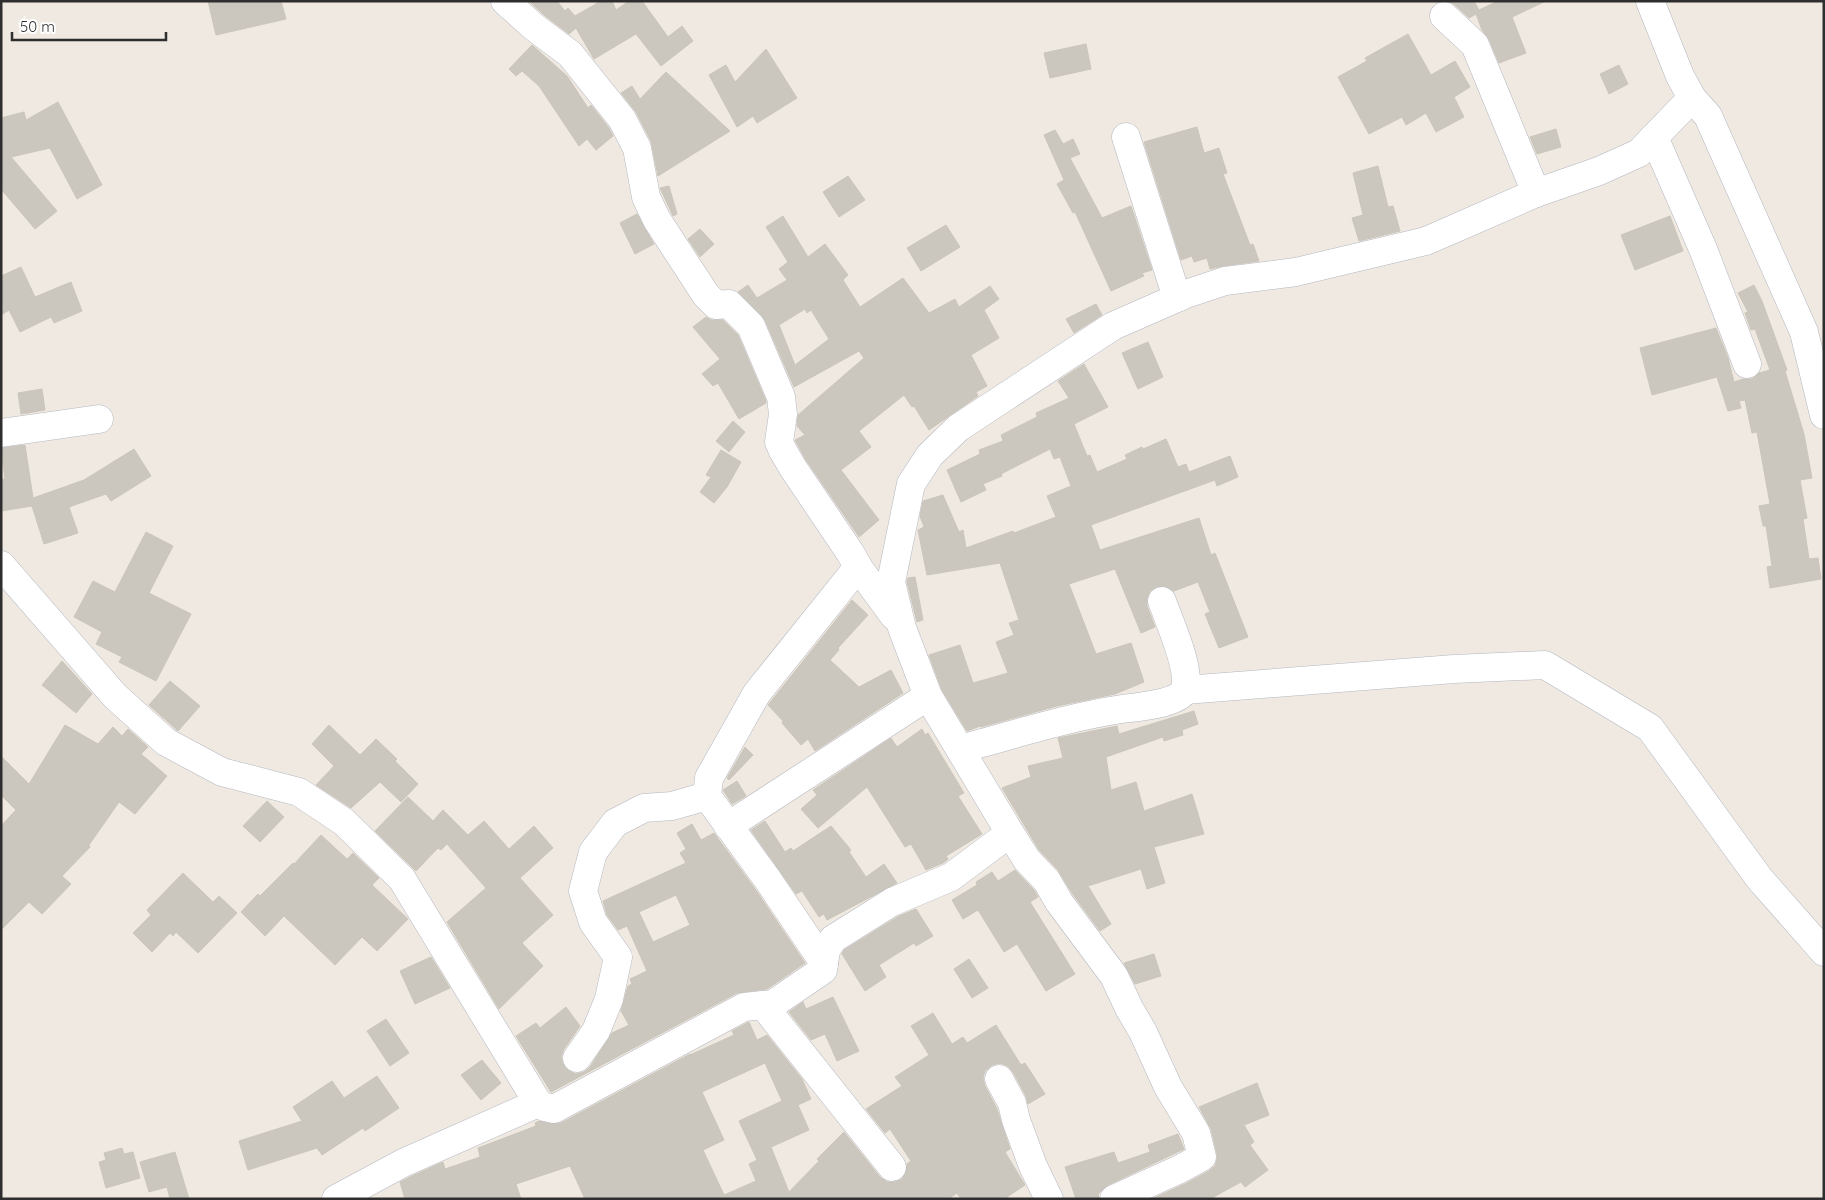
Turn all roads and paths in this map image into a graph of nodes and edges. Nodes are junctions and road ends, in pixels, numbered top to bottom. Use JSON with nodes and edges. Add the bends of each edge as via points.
{"nodes":[{"id":1,"x":505,"y":1,"type":"edge"},
{"id":2,"x":1650,"y":1,"type":"edge"},
{"id":3,"x":1444,"y":16,"type":"dead end"},
{"id":4,"x":1692,"y":98,"type":"junction"},
{"id":5,"x":1126,"y":137,"type":"dead end"},
{"id":6,"x":1654,"y":138,"type":"junction"},
{"id":7,"x":1536,"y":193,"type":"junction"},
{"id":8,"x":1177,"y":298,"type":"junction"},
{"id":9,"x":1747,"y":364,"type":"dead end"},
{"id":10,"x":1824,"y":414,"type":"edge"},
{"id":11,"x":99,"y":419,"type":"dead end"},
{"id":12,"x":1,"y":433,"type":"edge"},
{"id":13,"x":1,"y":564,"type":"edge"},
{"id":14,"x":858,"y":568,"type":"junction"},
{"id":15,"x":1162,"y":601,"type":"dead end"},
{"id":16,"x":902,"y":628,"type":"junction"},
{"id":17,"x":1185,"y":690,"type":"junction"},
{"id":18,"x":928,"y":696,"type":"junction"},
{"id":19,"x":960,"y":749,"type":"junction"},
{"id":20,"x":707,"y":796,"type":"junction"},
{"id":21,"x":728,"y":826,"type":"junction"},
{"id":22,"x":1010,"y":834,"type":"junction"},
{"id":23,"x":1824,"y":952,"type":"edge"},
{"id":24,"x":824,"y":963,"type":"junction"},
{"id":25,"x":763,"y":1005,"type":"junction"},
{"id":26,"x":577,"y":1058,"type":"dead end"},
{"id":27,"x":999,"y":1079,"type":"dead end"},
{"id":28,"x":538,"y":1103,"type":"junction"},
{"id":29,"x":892,"y":1167,"type":"dead end"},
{"id":30,"x":336,"y":1199,"type":"edge"},
{"id":31,"x":1049,"y":1199,"type":"edge"},
{"id":32,"x":1114,"y":1199,"type":"edge"}],
"edges":[{"from":1,"to":14,"type":"street","via":[[570,54],[622,119],[637,148],[646,197],[657,220],[706,295],[716,305],[729,304],[751,326],[781,397],[780,442],[783,451]]},
{"from":2,"to":4,"type":"street"},
{"from":3,"to":7,"type":"street","via":[[1475,45]]},
{"from":4,"to":6,"type":"street"},
{"from":4,"to":10,"type":"street","via":[[1708,116],[1804,332]]},
{"from":5,"to":8,"type":"street"},
{"from":6,"to":7,"type":"street","via":[[1640,153]]},
{"from":6,"to":9,"type":"street","via":[[1703,249]]},
{"from":7,"to":8,"type":"street","via":[[1426,241],[1296,272],[1226,281]]},
{"from":8,"to":16,"type":"street","via":[[1113,326],[958,428],[930,456],[911,484],[891,582]]},
{"from":11,"to":12,"type":"street"},
{"from":13,"to":28,"type":"street","via":[[115,696],[166,742],[222,772],[299,792],[344,822],[402,879]]},
{"from":14,"to":16,"type":"street"},
{"from":14,"to":20,"type":"street","via":[[757,693],[709,778]]},
{"from":15,"to":17,"type":"street","via":[[1186,676]]},
{"from":16,"to":18,"type":"street"},
{"from":17,"to":19,"type":"street","via":[[1179,697],[1157,704],[1104,712]]},
{"from":17,"to":23,"type":"street","via":[[1546,665],[1650,728],[1759,878]]},
{"from":18,"to":19,"type":"street"},
{"from":18,"to":21,"type":"street"},
{"from":19,"to":22,"type":"street"},
{"from":20,"to":21,"type":"street"},
{"from":20,"to":26,"type":"street","via":[[672,806],[644,808],[615,824],[593,852],[583,891],[593,922],[618,957],[609,999],[596,1031]]},
{"from":21,"to":24,"type":"street"},
{"from":22,"to":24,"type":"street","via":[[951,877],[892,902],[833,939],[826,950]]},
{"from":22,"to":32,"type":"street","via":[[1114,976],[1168,1087],[1196,1133],[1202,1157]]},
{"from":24,"to":25,"type":"street","via":[[823,970],[773,1004]]},
{"from":25,"to":28,"type":"street","via":[[744,1007],[554,1108],[545,1108]]},
{"from":25,"to":29,"type":"street"},
{"from":27,"to":31,"type":"street","via":[[1012,1102],[1033,1166]]},
{"from":28,"to":30,"type":"street","via":[[403,1163]]}]}
